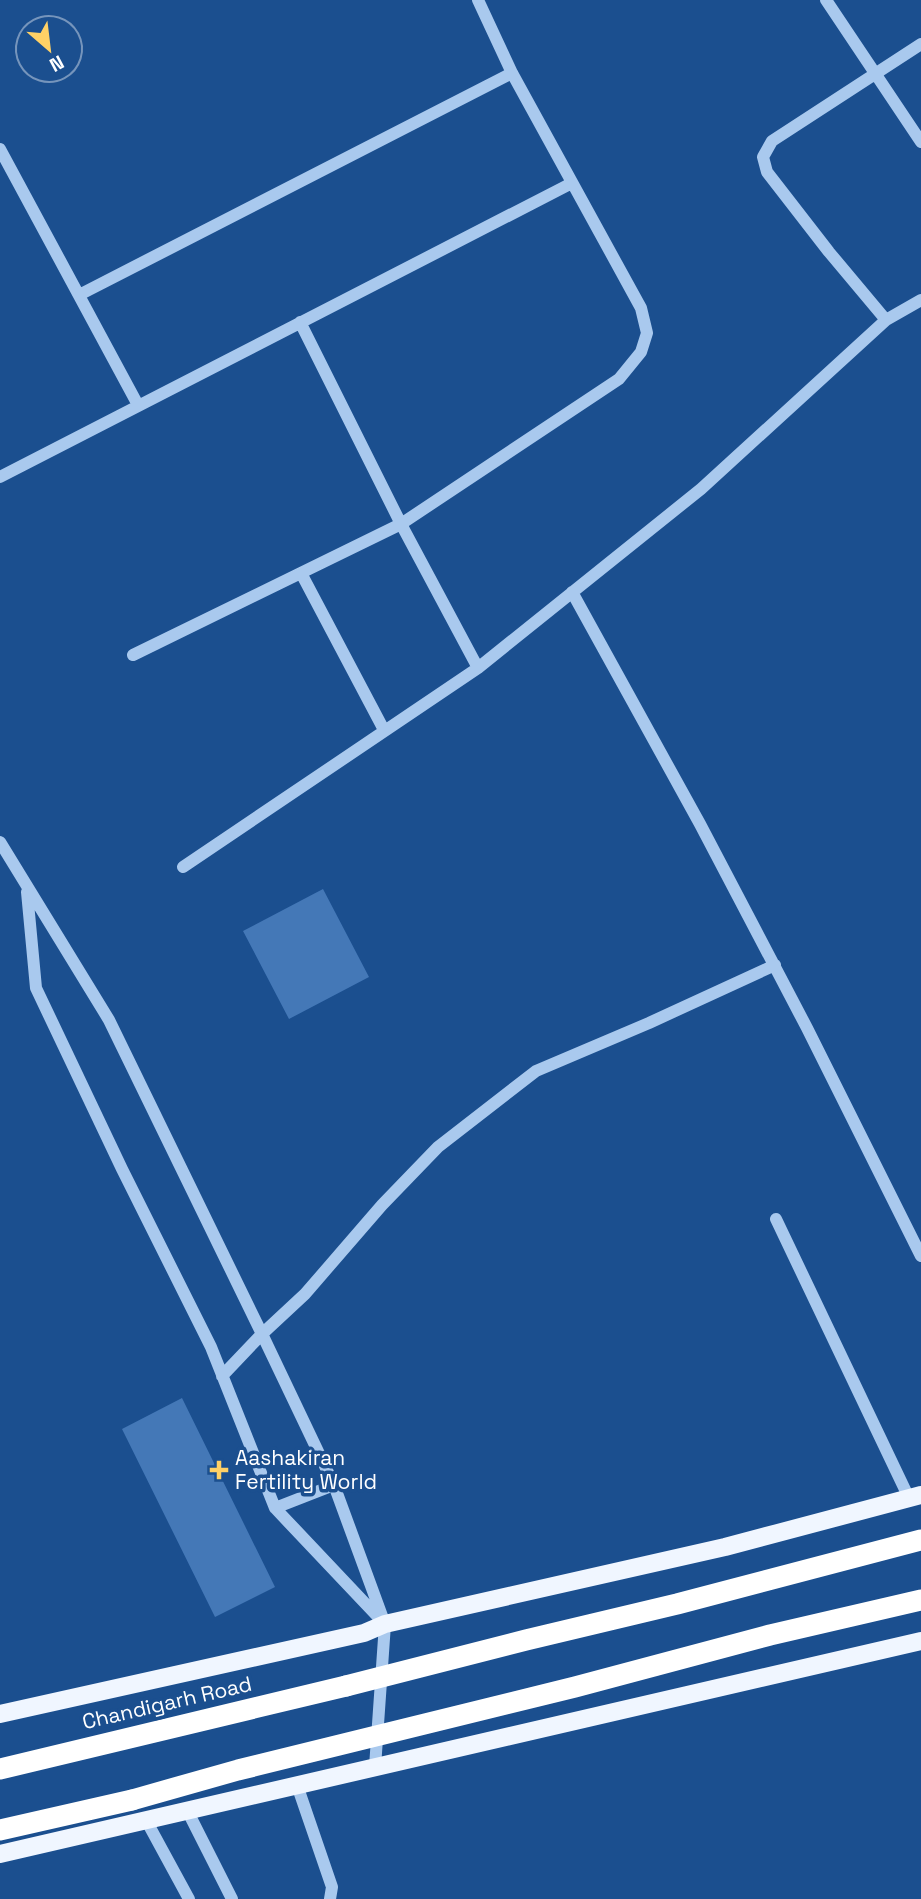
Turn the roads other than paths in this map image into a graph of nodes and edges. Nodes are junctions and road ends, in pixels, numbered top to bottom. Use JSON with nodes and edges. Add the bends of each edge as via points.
{"nodes":[{"id":1,"x":478,"y":0,"type":"edge"},
{"id":2,"x":826,"y":0,"type":"edge"},
{"id":3,"x":921,"y":44,"type":"edge"},
{"id":4,"x":512,"y":73,"type":"junction"},
{"id":5,"x":875,"y":75,"type":"junction"},
{"id":6,"x":921,"y":142,"type":"edge"},
{"id":7,"x":0,"y":149,"type":"edge"},
{"id":8,"x":572,"y":183,"type":"junction"},
{"id":9,"x":79,"y":295,"type":"junction"},
{"id":10,"x":921,"y":300,"type":"edge"},
{"id":11,"x":886,"y":320,"type":"junction"},
{"id":12,"x":300,"y":322,"type":"junction"},
{"id":13,"x":138,"y":405,"type":"junction"},
{"id":14,"x":0,"y":477,"type":"edge"},
{"id":15,"x":401,"y":524,"type":"junction"},
{"id":16,"x":301,"y":573,"type":"junction"},
{"id":17,"x":572,"y":592,"type":"junction"},
{"id":18,"x":133,"y":655,"type":"dead end"},
{"id":19,"x":478,"y":668,"type":"junction"},
{"id":20,"x":384,"y":730,"type":"junction"},
{"id":21,"x":0,"y":842,"type":"edge"},
{"id":22,"x":183,"y":867,"type":"dead end"},
{"id":23,"x":27,"y":888,"type":"junction"},
{"id":24,"x":775,"y":965,"type":"junction"},
{"id":25,"x":776,"y":1219,"type":"dead end"},
{"id":26,"x":921,"y":1256,"type":"edge"},
{"id":27,"x":262,"y":1334,"type":"junction"},
{"id":28,"x":222,"y":1376,"type":"junction"},
{"id":29,"x":334,"y":1485,"type":"junction"},
{"id":30,"x":915,"y":1497,"type":"edge"},
{"id":31,"x":275,"y":1508,"type":"junction"},
{"id":32,"x":921,"y":1540,"type":"edge"},
{"id":33,"x":921,"y":1600,"type":"edge"},
{"id":34,"x":385,"y":1623,"type":"junction"},
{"id":35,"x":921,"y":1641,"type":"edge"},
{"id":36,"x":0,"y":1714,"type":"edge"},
{"id":37,"x":375,"y":1767,"type":"junction"},
{"id":38,"x":0,"y":1769,"type":"edge"},
{"id":39,"x":297,"y":1785,"type":"junction"},
{"id":40,"x":187,"y":1810,"type":"junction"},
{"id":41,"x":146,"y":1820,"type":"junction"},
{"id":42,"x":0,"y":1830,"type":"edge"},
{"id":43,"x":0,"y":1854,"type":"edge"},
{"id":44,"x":188,"y":1899,"type":"edge"},
{"id":45,"x":232,"y":1899,"type":"edge"},
{"id":46,"x":330,"y":1899,"type":"edge"}],
"edges":[{"from":1,"to":4,"type":"street"},
{"from":2,"to":5,"type":"street"},
{"from":3,"to":5,"type":"street"},
{"from":4,"to":8,"type":"street"},
{"from":4,"to":9,"type":"street"},
{"from":5,"to":6,"type":"street"},
{"from":5,"to":11,"type":"street","via":[[772,141],[764,157],[767,172]]},
{"from":7,"to":9,"type":"street"},
{"from":8,"to":12,"type":"street"},
{"from":8,"to":15,"type":"street","via":[[641,308],[648,333],[641,352],[619,379]]},
{"from":9,"to":13,"type":"street"},
{"from":10,"to":11,"type":"street"},
{"from":11,"to":17,"type":"street","via":[[701,489]]},
{"from":12,"to":13,"type":"street"},
{"from":12,"to":15,"type":"street"},
{"from":13,"to":14,"type":"street"},
{"from":15,"to":16,"type":"street"},
{"from":15,"to":19,"type":"street"},
{"from":16,"to":18,"type":"street"},
{"from":16,"to":20,"type":"street"},
{"from":17,"to":19,"type":"street"},
{"from":17,"to":24,"type":"street"},
{"from":19,"to":20,"type":"street"},
{"from":20,"to":22,"type":"street"},
{"from":21,"to":23,"type":"street"},
{"from":23,"to":27,"type":"street","via":[[109,1020]]},
{"from":23,"to":28,"type":"street","via":[[36,988]]},
{"from":24,"to":26,"type":"street"},
{"from":24,"to":27,"type":"street","via":[[536,1071],[438,1147],[305,1294]]},
{"from":25,"to":30,"type":"street"},
{"from":27,"to":28,"type":"street"},
{"from":27,"to":29,"type":"street"},
{"from":28,"to":31,"type":"street"},
{"from":29,"to":31,"type":"street"},
{"from":29,"to":34,"type":"street"},
{"from":30,"to":34,"type":"main road","via":[[725,1547]]},
{"from":31,"to":34,"type":"street"},
{"from":32,"to":38,"type":"highway","name":"Chandigarh Road","bridge":true},
{"from":33,"to":42,"type":"highway","bridge":true},
{"from":34,"to":36,"type":"main road","via":[[364,1633]]},
{"from":34,"to":37,"type":"street"},
{"from":35,"to":37,"type":"main road"},
{"from":37,"to":39,"type":"main road"},
{"from":39,"to":40,"type":"main road"},
{"from":39,"to":46,"type":"street","via":[[332,1887]]},
{"from":40,"to":41,"type":"main road"},
{"from":40,"to":45,"type":"street"},
{"from":41,"to":43,"type":"main road"},
{"from":41,"to":44,"type":"street"}]}
